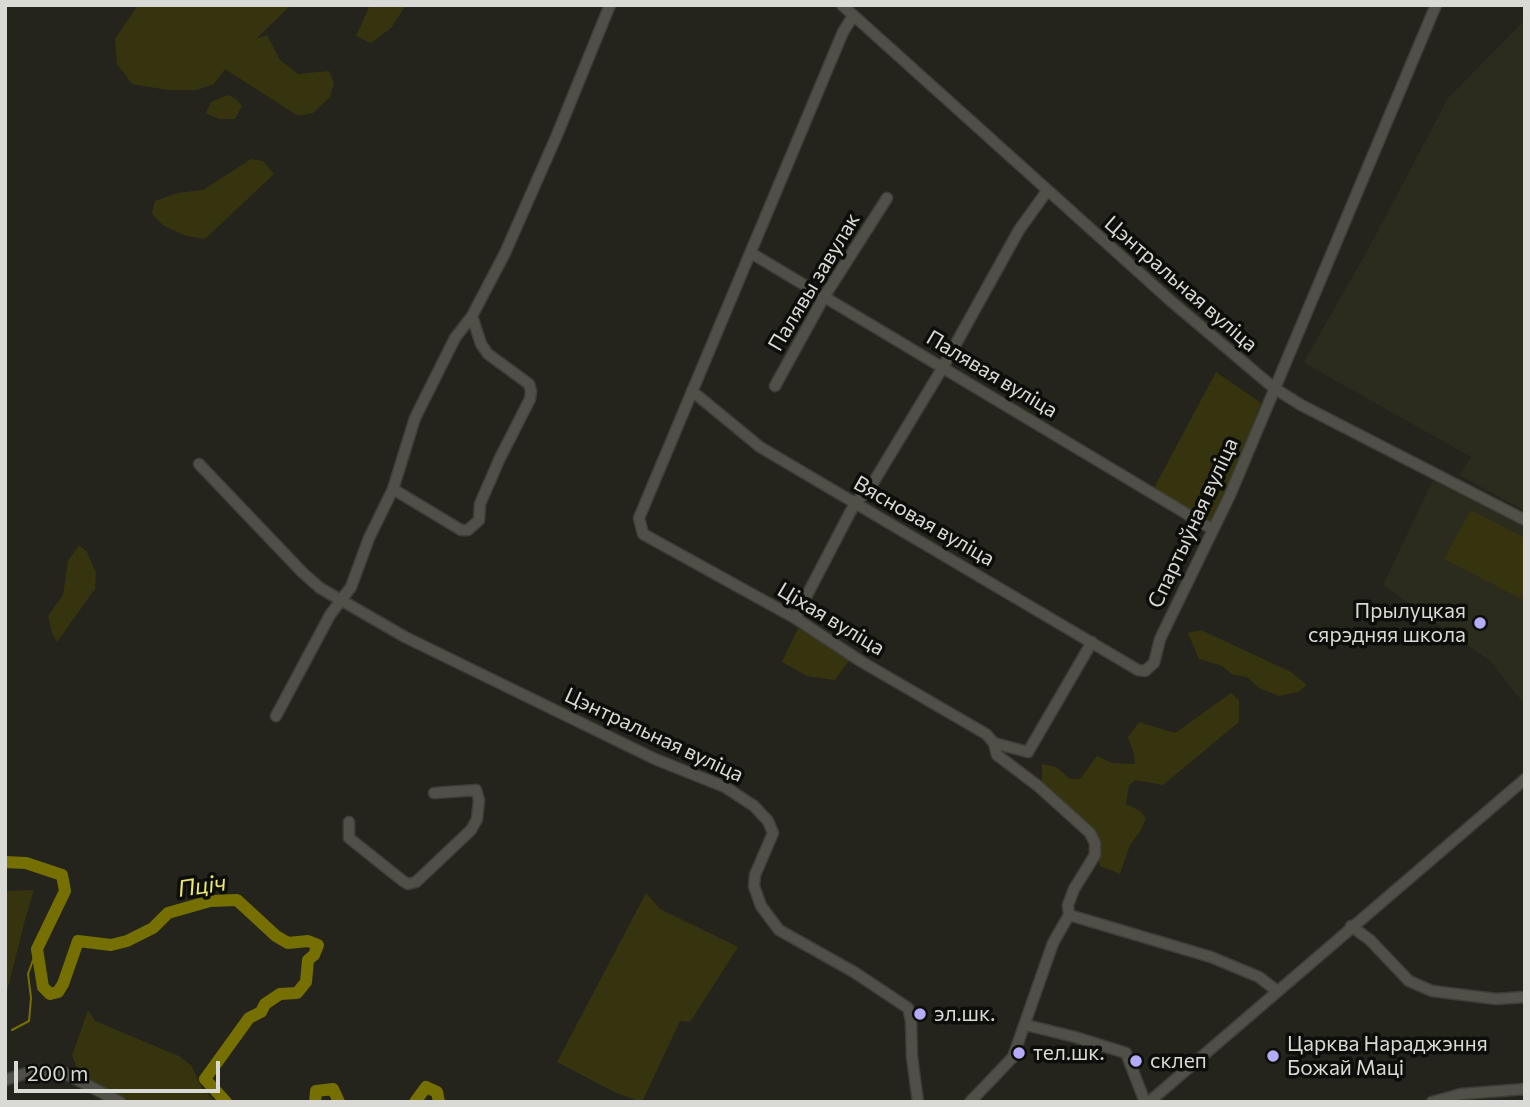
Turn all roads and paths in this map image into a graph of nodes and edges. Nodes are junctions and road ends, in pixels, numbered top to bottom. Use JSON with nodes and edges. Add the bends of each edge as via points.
{"nodes":[{"id":1,"x":610,"y":5,"type":"edge"},
{"id":2,"x":842,"y":5,"type":"edge"},
{"id":3,"x":1436,"y":5,"type":"edge"},
{"id":4,"x":853,"y":16,"type":"junction"},
{"id":5,"x":1046,"y":191,"type":"junction"},
{"id":6,"x":887,"y":198,"type":"dead end"},
{"id":7,"x":751,"y":253,"type":"junction"},
{"id":8,"x":824,"y":297,"type":"junction"},
{"id":9,"x":472,"y":316,"type":"junction"},
{"id":10,"x":943,"y":367,"type":"junction"},
{"id":11,"x":775,"y":386,"type":"dead end"},
{"id":12,"x":1274,"y":388,"type":"junction"},
{"id":13,"x":691,"y":391,"type":"junction"},
{"id":14,"x":199,"y":464,"type":"dead end"},
{"id":15,"x":393,"y":489,"type":"junction"},
{"id":16,"x":855,"y":503,"type":"junction"},
{"id":17,"x":1525,"y":520,"type":"edge"},
{"id":18,"x":1212,"y":529,"type":"junction"},
{"id":19,"x":342,"y":599,"type":"junction"},
{"id":20,"x":795,"y":618,"type":"junction"},
{"id":21,"x":1091,"y":642,"type":"junction"},
{"id":22,"x":1145,"y":671,"type":"joint"},
{"id":23,"x":276,"y":716,"type":"dead end"},
{"id":24,"x":995,"y":743,"type":"junction"},
{"id":25,"x":1525,"y":779,"type":"edge"},
{"id":26,"x":434,"y":793,"type":"dead end"},
{"id":27,"x":349,"y":822,"type":"dead end"},
{"id":28,"x":1069,"y":915,"type":"junction"},
{"id":29,"x":1351,"y":926,"type":"junction"},
{"id":30,"x":1277,"y":991,"type":"junction"},
{"id":31,"x":1525,"y":997,"type":"edge"},
{"id":32,"x":1026,"y":1025,"type":"junction"},
{"id":33,"x":5,"y":1080,"type":"edge"},
{"id":34,"x":1525,"y":1089,"type":"edge"},
{"id":35,"x":120,"y":1102,"type":"edge"},
{"id":36,"x":918,"y":1102,"type":"edge"},
{"id":37,"x":970,"y":1102,"type":"edge"},
{"id":38,"x":1147,"y":1102,"type":"edge"},
{"id":39,"x":1432,"y":1102,"type":"edge"}],
"edges":[{"from":1,"to":9,"type":"street","via":[[505,253]]},
{"from":2,"to":4,"type":"street","name":"Цэнтральная вуліца"},
{"from":3,"to":12,"type":"street","name":"Спартыўная вуліца"},
{"from":4,"to":5,"type":"street","name":"Цэнтральная вуліца"},
{"from":4,"to":7,"type":"street"},
{"from":5,"to":10,"type":"street","via":[[1019,230]]},
{"from":5,"to":12,"type":"street","name":"Цэнтральная вуліца"},
{"from":6,"to":8,"type":"street","name":"Палявы завулак"},
{"from":7,"to":8,"type":"street","name":"Палявая вуліца"},
{"from":7,"to":13,"type":"street"},
{"from":8,"to":10,"type":"street","name":"Палявая вуліца"},
{"from":8,"to":11,"type":"street","name":"Палявы завулак"},
{"from":9,"to":15,"type":"street","via":[[455,338],[415,418]]},
{"from":9,"to":15,"type":"street","via":[[488,354],[529,384],[531,391],[480,504],[479,520],[461,530]]},
{"from":10,"to":16,"type":"street","via":[[870,488]]},
{"from":10,"to":18,"type":"street","name":"Палявая вуліца"},
{"from":12,"to":17,"type":"street","name":"Цэнтральная вуліца"},
{"from":12,"to":18,"type":"street","name":"Спартыўная вуліца"},
{"from":13,"to":16,"type":"street","name":"Вясновая вуліца","via":[[760,447]]},
{"from":13,"to":20,"type":"street","name":"Ціхая вуліца","via":[[639,517],[643,534]]},
{"from":14,"to":19,"type":"street","name":"Цэнтральная вуліца","via":[[311,581]]},
{"from":15,"to":19,"type":"street"},
{"from":16,"to":20,"type":"street"},
{"from":16,"to":21,"type":"street","name":"Вясновая вуліца"},
{"from":18,"to":22,"type":"street","name":"Спартыўная вуліца","via":[[1160,639],[1154,663]]},
{"from":19,"to":23,"type":"street"},
{"from":19,"to":36,"type":"street","name":"Цэнтральная вуліца","via":[[379,624],[655,759],[726,787],[754,806],[773,833],[755,875],[761,906],[779,930],[908,1008]]},
{"from":20,"to":24,"type":"street","name":"Ціхая вуліца"},
{"from":21,"to":22,"type":"street","name":"Вясновая вуліца"},
{"from":21,"to":24,"type":"street","via":[[1028,752]]},
{"from":24,"to":28,"type":"street","via":[[997,755],[1090,833],[1095,843],[1095,855],[1074,889]]},
{"from":25,"to":29,"type":"street"},
{"from":26,"to":27,"type":"street","via":[[476,790],[477,819],[416,882],[403,881],[349,838]]},
{"from":28,"to":30,"type":"street","via":[[1211,957],[1259,976]]},
{"from":28,"to":32,"type":"street","via":[[1039,978]]},
{"from":29,"to":30,"type":"street"},
{"from":29,"to":31,"type":"street","via":[[1409,981],[1432,991],[1496,999]]},
{"from":30,"to":38,"type":"street"},
{"from":32,"to":37,"type":"street","via":[[1013,1057]]},
{"from":32,"to":38,"type":"street","via":[[1126,1053]]},
{"from":33,"to":35,"type":"street","via":[[30,1072],[64,1073]]},
{"from":34,"to":39,"type":"street","via":[[1461,1094]]}]}
